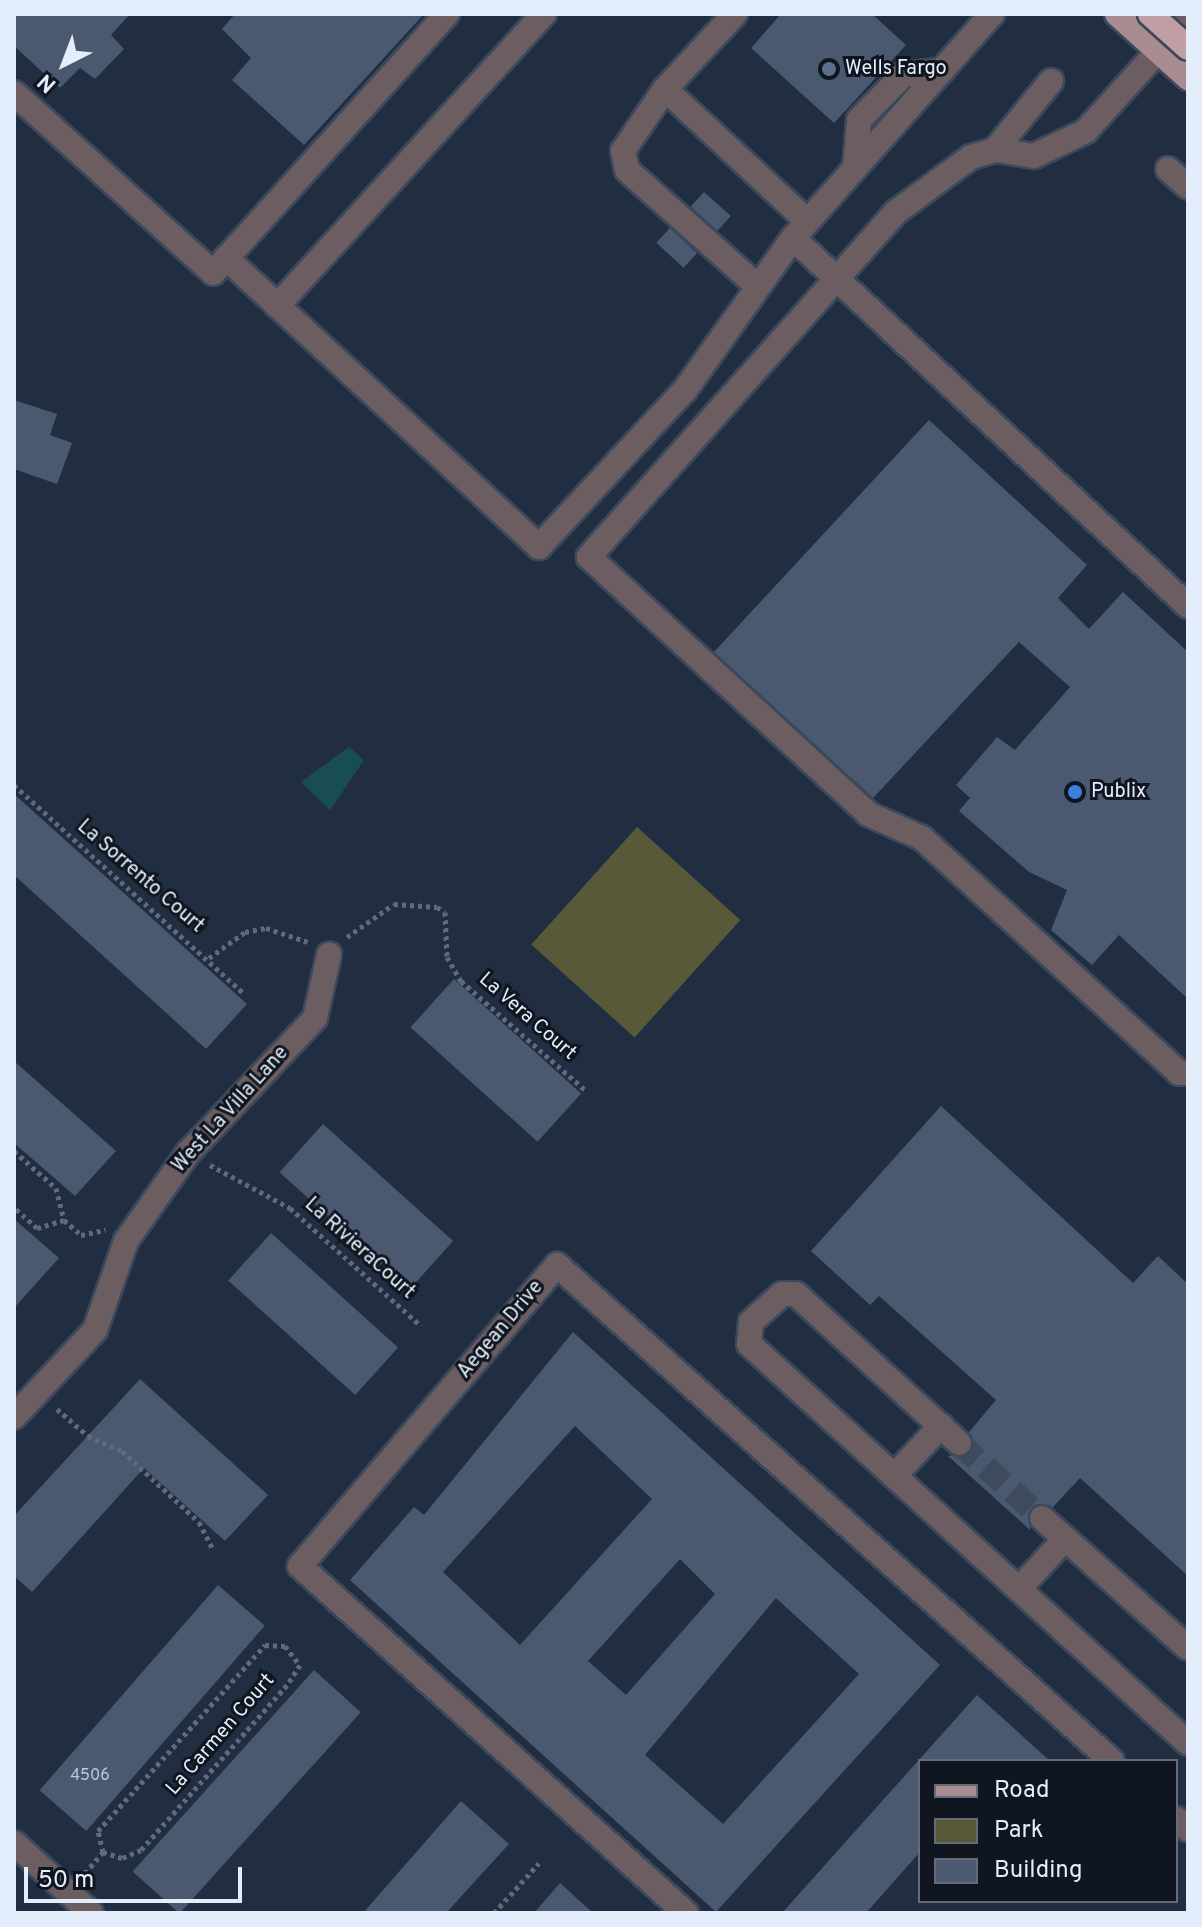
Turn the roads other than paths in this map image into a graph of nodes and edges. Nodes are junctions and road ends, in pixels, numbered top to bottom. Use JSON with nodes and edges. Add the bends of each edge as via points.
{"nodes":[{"id":1,"x":447,"y":14,"type":"edge"},
{"id":2,"x":544,"y":14,"type":"edge"},
{"id":3,"x":735,"y":14,"type":"edge"},
{"id":4,"x":992,"y":14,"type":"edge"},
{"id":5,"x":1117,"y":14,"type":"edge"},
{"id":6,"x":1150,"y":14,"type":"edge"},
{"id":7,"x":1188,"y":18,"type":"edge"},
{"id":8,"x":1156,"y":49,"type":"junction"},
{"id":9,"x":1188,"y":49,"type":"edge"},
{"id":10,"x":1188,"y":78,"type":"edge"},
{"id":11,"x":1051,"y":81,"type":"dead end"},
{"id":12,"x":665,"y":89,"type":"junction"},
{"id":13,"x":14,"y":93,"type":"edge"},
{"id":14,"x":995,"y":150,"type":"junction"},
{"id":15,"x":1168,"y":169,"type":"dead end"},
{"id":16,"x":1188,"y":187,"type":"edge"},
{"id":17,"x":800,"y":229,"type":"junction"},
{"id":18,"x":226,"y":258,"type":"junction"},
{"id":19,"x":834,"y":281,"type":"junction"},
{"id":20,"x":757,"y":286,"type":"junction"},
{"id":21,"x":277,"y":306,"type":"junction"},
{"id":22,"x":1188,"y":606,"type":"edge"},
{"id":23,"x":329,"y":955,"type":"road end"},
{"id":24,"x":1185,"y":1071,"type":"edge"},
{"id":25,"x":14,"y":1417,"type":"edge"},
{"id":26,"x":941,"y":1426,"type":"junction"},
{"id":27,"x":959,"y":1443,"type":"tunnel mouth"},
{"id":28,"x":894,"y":1476,"type":"junction"},
{"id":29,"x":1042,"y":1518,"type":"tunnel mouth"},
{"id":30,"x":1065,"y":1539,"type":"junction"},
{"id":31,"x":1019,"y":1589,"type":"junction"},
{"id":32,"x":1188,"y":1648,"type":"edge"},
{"id":33,"x":1188,"y":1743,"type":"edge"},
{"id":34,"x":1110,"y":1759,"type":"edge"},
{"id":35,"x":14,"y":1843,"type":"edge"},
{"id":36,"x":91,"y":1913,"type":"edge"},
{"id":37,"x":686,"y":1913,"type":"edge"}],
"edges":[{"from":1,"to":18,"type":"street"},
{"from":2,"to":21,"type":"street"},
{"from":3,"to":12,"type":"street"},
{"from":4,"to":17,"type":"street"},
{"from":5,"to":8,"type":"main road"},
{"from":6,"to":9,"type":"highway","bridge":true},
{"from":7,"to":8,"type":"street"},
{"from":8,"to":9,"type":"main road"},
{"from":8,"to":10,"type":"main road"},
{"from":8,"to":14,"type":"street","via":[[1086,131],[1034,156]]},
{"from":11,"to":14,"type":"street"},
{"from":12,"to":17,"type":"street"},
{"from":12,"to":20,"type":"street","via":[[631,132],[623,151],[627,170]]},
{"from":13,"to":18,"type":"street","via":[[213,273]]},
{"from":14,"to":19,"type":"street","via":[[930,183]]},
{"from":15,"to":16,"type":"street"},
{"from":17,"to":19,"type":"street"},
{"from":17,"to":20,"type":"street"},
{"from":18,"to":21,"type":"street"},
{"from":19,"to":22,"type":"street"},
{"from":19,"to":24,"type":"street","via":[[589,557],[868,814],[922,838]]},
{"from":20,"to":21,"type":"street","via":[[685,390],[539,547]]},
{"from":23,"to":25,"type":"street","name":"West La Villa Lane","via":[[315,1018],[188,1153],[137,1222],[95,1330]]},
{"from":26,"to":27,"type":"street"},
{"from":26,"to":28,"type":"street"},
{"from":26,"to":28,"type":"street","via":[[796,1294],[782,1294],[751,1322],[749,1344]]},
{"from":28,"to":31,"type":"street"},
{"from":29,"to":30,"type":"street"},
{"from":30,"to":31,"type":"street"},
{"from":30,"to":32,"type":"street"},
{"from":31,"to":33,"type":"street"},
{"from":34,"to":37,"type":"street","name":"Aegean Drive","via":[[557,1265],[300,1566]]},
{"from":35,"to":36,"type":"street"}]}
